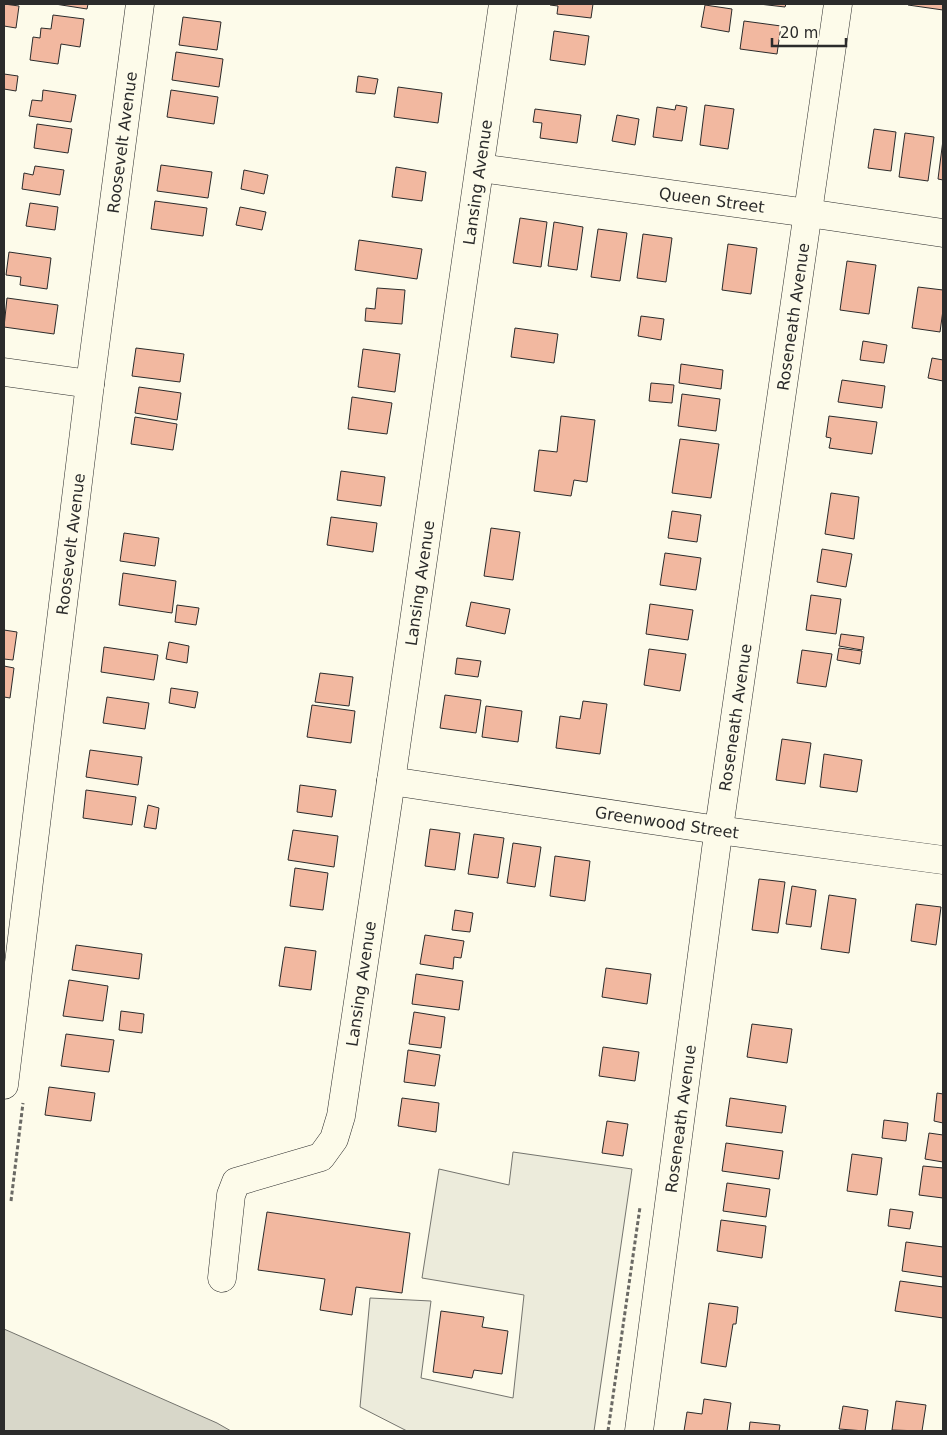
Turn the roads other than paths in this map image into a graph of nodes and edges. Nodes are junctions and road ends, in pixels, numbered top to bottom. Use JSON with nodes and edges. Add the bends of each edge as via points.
{"nodes":[{"id":1,"x":140,"y":4,"type":"edge"},
{"id":2,"x":503,"y":4,"type":"edge"},
{"id":3,"x":838,"y":4,"type":"edge"},
{"id":4,"x":480,"y":168,"type":"junction"},
{"id":5,"x":808,"y":213,"type":"junction"},
{"id":6,"x":943,"y":233,"type":"edge"},
{"id":7,"x":4,"y":372,"type":"edge"},
{"id":8,"x":90,"y":384,"type":"junction"},
{"id":9,"x":391,"y":781,"type":"junction"},
{"id":10,"x":718,"y":830,"type":"junction"},
{"id":11,"x":943,"y":860,"type":"edge"},
{"id":12,"x":4,"y":1085,"type":"edge"},
{"id":13,"x":222,"y":1278,"type":"dead end"},
{"id":14,"x":638,"y":1431,"type":"edge"}],
"edges":[{"from":1,"to":8,"type":"street","name":"Roosevelt Avenue"},
{"from":2,"to":4,"type":"street","name":"Lansing Avenue"},
{"from":3,"to":5,"type":"street","name":"Roseneath Avenue"},
{"from":4,"to":5,"type":"street","name":"Queen Street"},
{"from":4,"to":9,"type":"street","name":"Lansing Avenue"},
{"from":5,"to":6,"type":"street","name":"Queen Street"},
{"from":5,"to":10,"type":"street","name":"Roseneath Avenue"},
{"from":7,"to":8,"type":"street"},
{"from":8,"to":12,"type":"street","name":"Roosevelt Avenue"},
{"from":9,"to":10,"type":"street","name":"Greenwood Street"},
{"from":9,"to":13,"type":"street","name":"Lansing Avenue","via":[[341,1116],[334,1139],[321,1157],[236,1182],[231,1195]]},
{"from":10,"to":11,"type":"street","name":"Greenwood Street"},
{"from":10,"to":14,"type":"street","name":"Roseneath Avenue"}]}
